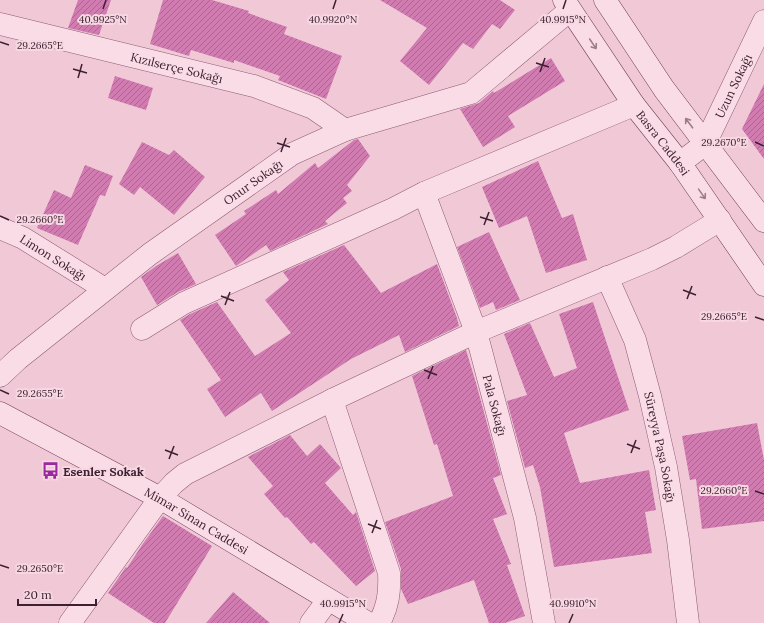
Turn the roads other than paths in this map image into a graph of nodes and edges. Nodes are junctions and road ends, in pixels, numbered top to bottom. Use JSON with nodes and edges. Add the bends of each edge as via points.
{"nodes":[{"id":1,"x":605,"y":0,"type":"edge"},
{"id":2,"x":567,"y":5,"type":"edge"},
{"id":3,"x":764,"y":21,"type":"edge"},
{"id":4,"x":0,"y":24,"type":"edge"},
{"id":5,"x":634,"y":105,"type":"junction"},
{"id":6,"x":345,"y":130,"type":"junction"},
{"id":7,"x":705,"y":144,"type":"junction"},
{"id":8,"x":680,"y":163,"type":"junction"},
{"id":9,"x":424,"y":193,"type":"junction"},
{"id":10,"x":720,"y":220,"type":"junction"},
{"id":11,"x":764,"y":221,"type":"edge"},
{"id":12,"x":0,"y":228,"type":"edge"},
{"id":13,"x":607,"y":277,"type":"junction"},
{"id":14,"x":764,"y":285,"type":"edge"},
{"id":15,"x":105,"y":289,"type":"junction"},
{"id":16,"x":142,"y":329,"type":"dead end"},
{"id":17,"x":476,"y":332,"type":"junction"},
{"id":18,"x":0,"y":376,"type":"edge"},
{"id":19,"x":332,"y":400,"type":"junction"},
{"id":20,"x":0,"y":413,"type":"edge"},
{"id":21,"x":160,"y":498,"type":"junction"},
{"id":22,"x":328,"y":600,"type":"junction"},
{"id":23,"x":70,"y":623,"type":"edge"},
{"id":24,"x":310,"y":623,"type":"edge"},
{"id":25,"x":368,"y":623,"type":"edge"},
{"id":26,"x":379,"y":623,"type":"edge"},
{"id":27,"x":544,"y":623,"type":"edge"},
{"id":28,"x":688,"y":623,"type":"edge"}],
"edges":[{"from":7,"to":1,"type":"street","one_way":true,"via":[[664,89]]},
{"from":2,"to":5,"type":"street","name":"Basra Caddesi","one_way":true},
{"from":2,"to":6,"type":"street","name":"Onur Sokağı","via":[[471,93]]},
{"from":3,"to":7,"type":"street","name":"Uzun Sokağı"},
{"from":4,"to":6,"type":"street","name":"Kızılserçe Sokağı","via":[[254,86],[313,108]]},
{"from":5,"to":8,"type":"street","name":"Basra Caddesi"},
{"from":5,"to":9,"type":"street"},
{"from":6,"to":15,"type":"street","name":"Onur Sokağı","via":[[292,154],[150,254]]},
{"from":7,"to":8,"type":"street","name":"Uzun Sokağı"},
{"from":7,"to":11,"type":"street"},
{"from":8,"to":10,"type":"street","name":"Basra Caddesi","one_way":true},
{"from":9,"to":16,"type":"street","via":[[184,303]]},
{"from":9,"to":17,"type":"street","name":"Pala Sokağı"},
{"from":10,"to":13,"type":"street","via":[[676,247]]},
{"from":10,"to":14,"type":"street","name":"Basra Caddesi"},
{"from":12,"to":15,"type":"street","name":"Limon Sokağı","via":[[23,238]]},
{"from":13,"to":17,"type":"street"},
{"from":13,"to":28,"type":"street","name":"Süreyya Paşa Sokağı","via":[[635,340],[650,396],[669,481]]},
{"from":15,"to":18,"type":"street","name":"Onur Sokağı"},
{"from":17,"to":19,"type":"street"},
{"from":17,"to":27,"type":"street","name":"Pala Sokağı","via":[[525,518]]},
{"from":19,"to":21,"type":"street","via":[[185,474]]},
{"from":19,"to":26,"type":"street","via":[[388,573],[388,599]]},
{"from":20,"to":21,"type":"street","name":"Mimar Sinan Caddesi"},
{"from":21,"to":22,"type":"street","name":"Mimar Sinan Caddesi"},
{"from":21,"to":23,"type":"street"},
{"from":22,"to":24,"type":"street"},
{"from":22,"to":25,"type":"street","name":"Mimar Sinan Caddesi"}]}
